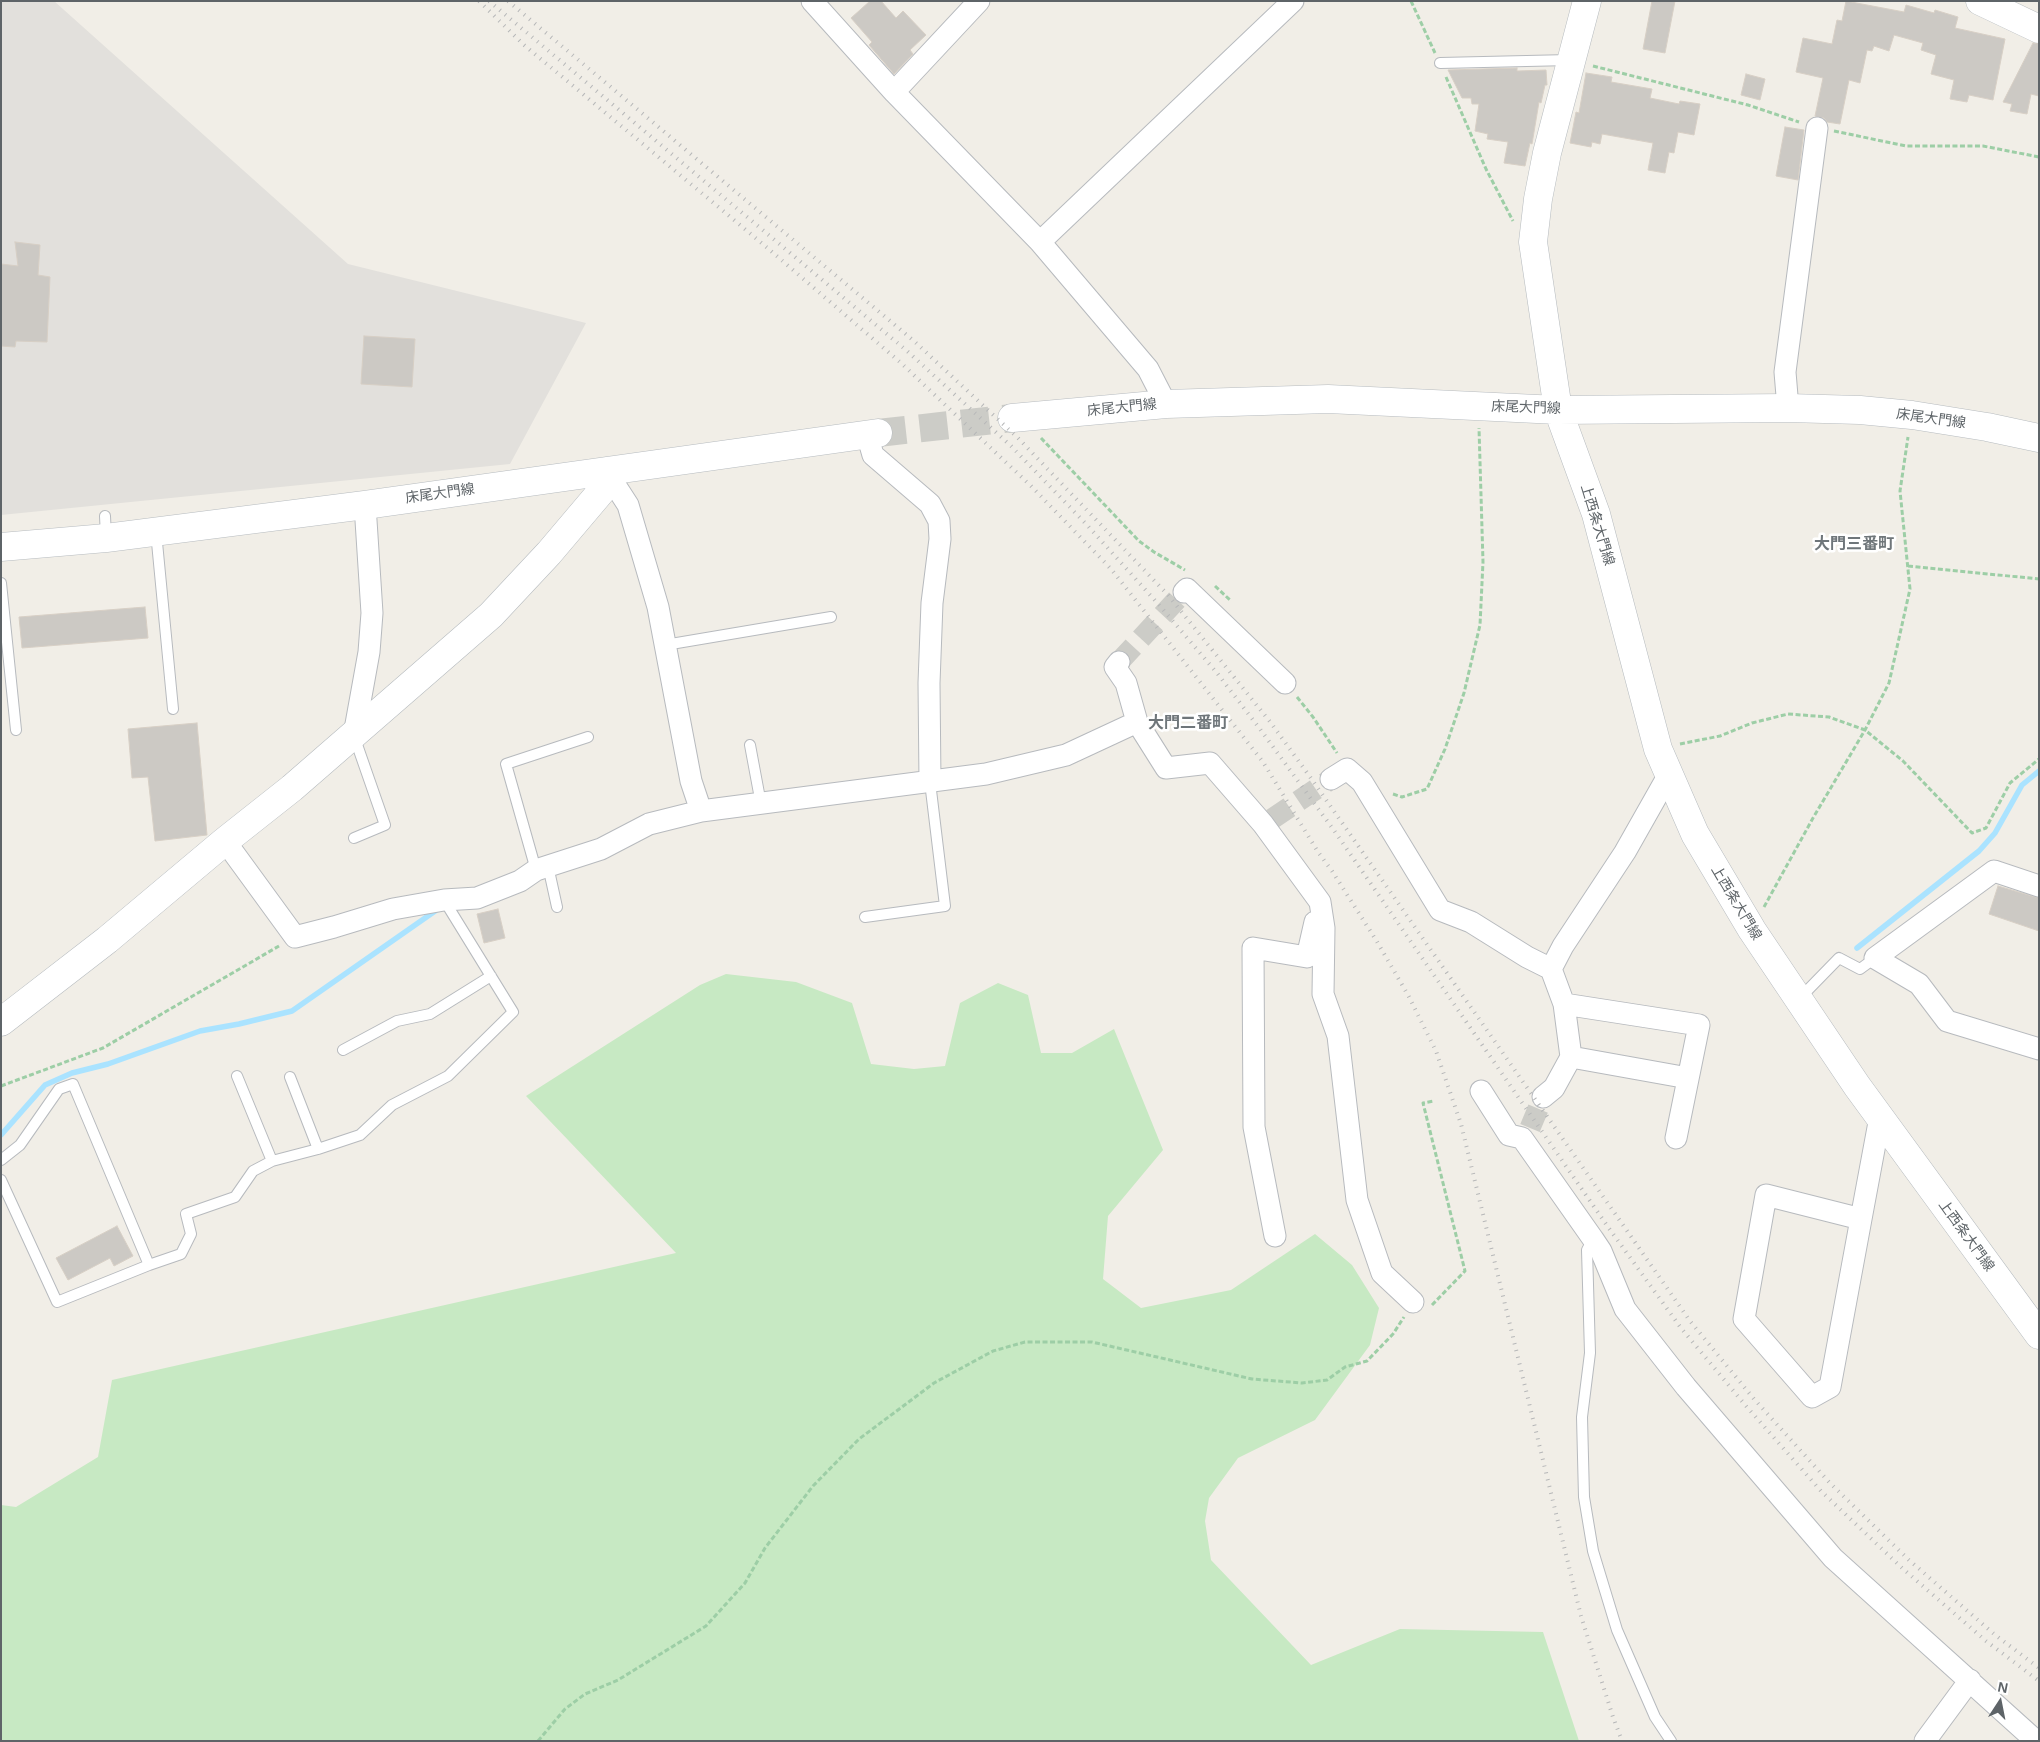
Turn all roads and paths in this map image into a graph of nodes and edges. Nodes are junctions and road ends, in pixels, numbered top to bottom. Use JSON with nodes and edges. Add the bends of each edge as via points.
{"nodes":[{"id":1,"x":812,"y":1,"type":"edge"},
{"id":2,"x":979,"y":1,"type":"edge"},
{"id":3,"x":1293,"y":1,"type":"edge"},
{"id":4,"x":1411,"y":1,"type":"edge"},
{"id":5,"x":1587,"y":1,"type":"edge"},
{"id":6,"x":1980,"y":1,"type":"edge"},
{"id":7,"x":2039,"y":29,"type":"edge"},
{"id":8,"x":1570,"y":60,"type":"junction"},
{"id":9,"x":1440,"y":63,"type":"junction"},
{"id":10,"x":894,"y":92,"type":"junction"},
{"id":11,"x":1818,"y":128,"type":"junction"},
{"id":12,"x":2039,"y":156,"type":"edge"},
{"id":13,"x":1040,"y":242,"type":"junction"},
{"id":14,"x":1533,"y":242,"type":"junction"},
{"id":15,"x":1166,"y":404,"type":"junction"},
{"id":16,"x":1478,"y":406,"type":"junction"},
{"id":17,"x":1788,"y":408,"type":"junction"},
{"id":18,"x":1558,"y":410,"type":"junction"},
{"id":19,"x":1912,"y":415,"type":"junction"},
{"id":20,"x":1022,"y":417,"type":"joint"},
{"id":21,"x":872,"y":434,"type":"joint"},
{"id":22,"x":2039,"y":438,"type":"edge"},
{"id":23,"x":606,"y":471,"type":"junction"},
{"id":24,"x":365,"y":505,"type":"junction"},
{"id":25,"x":156,"y":531,"type":"junction"},
{"id":26,"x":1,"y":547,"type":"edge"},
{"id":27,"x":1908,"y":566,"type":"junction"},
{"id":28,"x":1186,"y":570,"type":"dead end"},
{"id":29,"x":2039,"y":579,"type":"edge"},
{"id":30,"x":1,"y":583,"type":"edge"},
{"id":31,"x":1210,"y":584,"type":"dead end"},
{"id":32,"x":1184,"y":592,"type":"dead end"},
{"id":33,"x":1236,"y":607,"type":"dead end"},
{"id":34,"x":831,"y":617,"type":"dead end"},
{"id":35,"x":665,"y":645,"type":"junction"},
{"id":36,"x":1119,"y":662,"type":"dead end"},
{"id":37,"x":1285,"y":683,"type":"joint"},
{"id":38,"x":173,"y":709,"type":"dead end"},
{"id":39,"x":1137,"y":722,"type":"junction"},
{"id":40,"x":16,"y":730,"type":"dead end"},
{"id":41,"x":1866,"y":730,"type":"junction"},
{"id":42,"x":354,"y":735,"type":"junction"},
{"id":43,"x":588,"y":737,"type":"dead end"},
{"id":44,"x":750,"y":745,"type":"dead end"},
{"id":45,"x":1658,"y":749,"type":"junction"},
{"id":46,"x":2039,"y":760,"type":"edge"},
{"id":47,"x":1668,"y":776,"type":"junction"},
{"id":48,"x":1347,"y":777,"type":"junction"},
{"id":49,"x":930,"y":782,"type":"junction"},
{"id":50,"x":761,"y":804,"type":"junction"},
{"id":51,"x":702,"y":812,"type":"junction"},
{"id":52,"x":354,"y":838,"type":"dead end"},
{"id":53,"x":225,"y":841,"type":"junction"},
{"id":54,"x":542,"y":868,"type":"junction"},
{"id":55,"x":2039,"y":886,"type":"edge"},
{"id":56,"x":444,"y":900,"type":"junction"},
{"id":57,"x":1320,"y":902,"type":"junction"},
{"id":58,"x":557,"y":907,"type":"dead end"},
{"id":59,"x":865,"y":917,"type":"dead end"},
{"id":60,"x":1752,"y":930,"type":"junction"},
{"id":61,"x":295,"y":937,"type":"junction"},
{"id":62,"x":1875,"y":958,"type":"junction"},
{"id":63,"x":1551,"y":969,"type":"junction"},
{"id":64,"x":491,"y":976,"type":"junction"},
{"id":65,"x":1799,"y":1000,"type":"junction"},
{"id":66,"x":1564,"y":1004,"type":"junction"},
{"id":67,"x":1,"y":1022,"type":"edge"},
{"id":68,"x":2039,"y":1049,"type":"edge"},
{"id":69,"x":343,"y":1050,"type":"dead end"},
{"id":70,"x":1570,"y":1057,"type":"junction"},
{"id":71,"x":237,"y":1076,"type":"dead end"},
{"id":72,"x":290,"y":1077,"type":"dead end"},
{"id":73,"x":1688,"y":1078,"type":"junction"},
{"id":74,"x":1,"y":1086,"type":"edge"},
{"id":75,"x":1481,"y":1090,"type":"dead end"},
{"id":76,"x":1543,"y":1097,"type":"tunnel mouth"},
{"id":77,"x":1434,"y":1101,"type":"dead end"},
{"id":78,"x":1880,"y":1117,"type":"junction"},
{"id":79,"x":1676,"y":1138,"type":"dead end"},
{"id":80,"x":318,"y":1149,"type":"junction"},
{"id":81,"x":3,"y":1155,"type":"edge"},
{"id":82,"x":272,"y":1161,"type":"junction"},
{"id":83,"x":1,"y":1180,"type":"edge"},
{"id":84,"x":1861,"y":1219,"type":"junction"},
{"id":85,"x":1275,"y":1236,"type":"dead end"},
{"id":86,"x":1593,"y":1239,"type":"junction"},
{"id":87,"x":149,"y":1265,"type":"junction"},
{"id":88,"x":1414,"y":1302,"type":"junction"},
{"id":89,"x":2039,"y":1335,"type":"edge"},
{"id":90,"x":1970,"y":1680,"type":"junction"},
{"id":91,"x":538,"y":1741,"type":"edge"},
{"id":92,"x":1671,"y":1741,"type":"edge"},
{"id":93,"x":1925,"y":1741,"type":"edge"},
{"id":94,"x":2036,"y":1741,"type":"edge"}],
"edges":[{"from":1,"to":10,"type":"street"},
{"from":2,"to":10,"type":"street"},
{"from":3,"to":13,"type":"street"},
{"from":4,"to":9,"type":"path"},
{"from":5,"to":8,"type":"main road","name":"上西条大門線"},
{"from":6,"to":7,"type":"main road"},
{"from":8,"to":9,"type":"lane"},
{"from":8,"to":11,"type":"path","via":[[1748,105]]},
{"from":8,"to":14,"type":"main road","name":"上西条大門線","via":[[1547,153]]},
{"from":9,"to":14,"type":"path","via":[[1507,211],[1516,227]]},
{"from":10,"to":13,"type":"street"},
{"from":11,"to":12,"type":"path","via":[[1906,146],[1983,146]]},
{"from":11,"to":17,"type":"street","via":[[1785,372]]},
{"from":13,"to":15,"type":"street","via":[[1148,369]]},
{"from":14,"to":18,"type":"main road","name":"上西条大門線"},
{"from":15,"to":16,"type":"main road","name":"床尾大門線","via":[[1328,399]]},
{"from":15,"to":20,"type":"main road","name":"床尾大門線"},
{"from":16,"to":18,"type":"main road","name":"床尾大門線"},
{"from":16,"to":48,"type":"path","via":[[1483,562],[1480,626],[1464,693],[1445,748],[1426,789],[1402,797]]},
{"from":17,"to":18,"type":"main road","name":"床尾大門線"},
{"from":17,"to":19,"type":"main road","name":"床尾大門線"},
{"from":18,"to":45,"type":"main road","name":"上西条大門線","via":[[1596,514]]},
{"from":19,"to":22,"type":"main road","name":"床尾大門線"},
{"from":19,"to":27,"type":"path","via":[[1900,491]]},
{"from":20,"to":28,"type":"path","via":[[1140,541]]},
{"from":21,"to":23,"type":"main road","name":"床尾大門線"},
{"from":21,"to":49,"type":"street","via":[[873,455],[930,504],[939,521],[929,683]]},
{"from":23,"to":24,"type":"main road","name":"床尾大門線"},
{"from":23,"to":35,"type":"street","via":[[628,505],[658,607]]},
{"from":23,"to":42,"type":"main road","via":[[604,488],[491,615]]},
{"from":24,"to":25,"type":"main road","name":"床尾大門線"},
{"from":24,"to":42,"type":"street","via":[[372,613],[369,652]]},
{"from":25,"to":26,"type":"main road","name":"床尾大門線","via":[[105,527]]},
{"from":25,"to":38,"type":"lane"},
{"from":27,"to":29,"type":"path"},
{"from":27,"to":41,"type":"path","via":[[1910,589],[1889,683]]},
{"from":30,"to":40,"type":"lane"},
{"from":31,"to":33,"type":"path"},
{"from":32,"to":37,"type":"street","via":[[1187,589]]},
{"from":34,"to":35,"type":"lane"},
{"from":35,"to":51,"type":"street","via":[[691,781]]},
{"from":36,"to":39,"type":"street","via":[[1116,667],[1126,683]]},
{"from":37,"to":48,"type":"path","via":[[1313,718]]},
{"from":39,"to":49,"type":"street","via":[[1066,755],[986,774]]},
{"from":39,"to":57,"type":"street","via":[[1166,768],[1210,763],[1267,821]]},
{"from":41,"to":45,"type":"path","via":[[1829,717],[1788,714],[1752,723],[1720,736]]},
{"from":41,"to":46,"type":"path","via":[[1903,761],[1972,833],[1986,828],[2010,783]]},
{"from":41,"to":60,"type":"path"},
{"from":42,"to":52,"type":"lane","via":[[385,825]]},
{"from":42,"to":53,"type":"main road"},
{"from":43,"to":54,"type":"lane","via":[[506,764]]},
{"from":44,"to":50,"type":"lane"},
{"from":45,"to":47,"type":"main road","name":"上西条大門線"},
{"from":47,"to":60,"type":"main road","name":"上西条大門線","via":[[1695,834]]},
{"from":47,"to":63,"type":"street","via":[[1625,852]]},
{"from":48,"to":63,"type":"street","via":[[1440,910],[1471,922]]},
{"from":49,"to":50,"type":"street"},
{"from":49,"to":59,"type":"lane","via":[[945,906]]},
{"from":50,"to":51,"type":"street"},
{"from":51,"to":54,"type":"street","via":[[649,824],[601,849]]},
{"from":53,"to":61,"type":"street"},
{"from":53,"to":67,"type":"main road","via":[[107,940]]},
{"from":54,"to":56,"type":"street","via":[[520,881],[477,898]]},
{"from":54,"to":58,"type":"lane"},
{"from":55,"to":62,"type":"street","via":[[1994,871]]},
{"from":56,"to":61,"type":"street","via":[[392,909]]},
{"from":56,"to":64,"type":"lane"},
{"from":57,"to":85,"type":"street","via":[[1307,957],[1253,948],[1254,1127]]},
{"from":57,"to":88,"type":"street","via":[[1324,928],[1324,994],[1338,1036],[1357,1200],[1382,1273]]},
{"from":60,"to":65,"type":"main road","name":"上西条大門線"},
{"from":61,"to":74,"type":"path","via":[[103,1048]]},
{"from":62,"to":65,"type":"lane","via":[[1860,969],[1840,958]]},
{"from":62,"to":68,"type":"street","via":[[1919,984],[1947,1021]]},
{"from":63,"to":66,"type":"street"},
{"from":64,"to":69,"type":"lane","via":[[430,1014],[398,1021]]},
{"from":64,"to":80,"type":"lane","via":[[513,1012],[448,1076],[392,1105],[360,1135]]},
{"from":65,"to":78,"type":"main road","name":"上西条大門線"},
{"from":66,"to":70,"type":"street"},
{"from":66,"to":73,"type":"street","via":[[1699,1025]]},
{"from":70,"to":73,"type":"street"},
{"from":70,"to":76,"type":"street","via":[[1554,1088]]},
{"from":71,"to":82,"type":"lane"},
{"from":72,"to":80,"type":"lane"},
{"from":73,"to":79,"type":"street"},
{"from":75,"to":86,"type":"street","via":[[1509,1135],[1526,1133]]},
{"from":77,"to":88,"type":"path","via":[[1423,1104],[1465,1271],[1433,1306]]},
{"from":78,"to":84,"type":"street"},
{"from":78,"to":89,"type":"main road","name":"上西条大門線"},
{"from":80,"to":82,"type":"lane"},
{"from":81,"to":87,"type":"lane","via":[[20,1145],[59,1088],[73,1084]]},
{"from":82,"to":87,"type":"lane","via":[[253,1171],[235,1197],[186,1214],[191,1234],[181,1254]]},
{"from":83,"to":87,"type":"lane","via":[[57,1302]]},
{"from":84,"to":84,"type":"street","via":[[1830,1387],[1812,1397],[1744,1319],[1766,1194]]},
{"from":86,"to":90,"type":"street","via":[[1625,1309],[1686,1388],[1833,1558]]},
{"from":86,"to":92,"type":"lane","via":[[1587,1250],[1590,1353],[1582,1417],[1586,1506],[1593,1551],[1616,1630],[1655,1717]]},
{"from":88,"to":91,"type":"path","via":[[1393,1334],[1367,1361],[1346,1368],[1327,1380],[1302,1383],[1252,1379],[1092,1342],[1025,1342],[993,1351],[934,1383],[859,1439],[812,1486],[765,1548],[745,1583],[706,1626],[618,1680],[585,1694],[566,1709]]},
{"from":90,"to":93,"type":"street"},
{"from":90,"to":94,"type":"street"}]}
